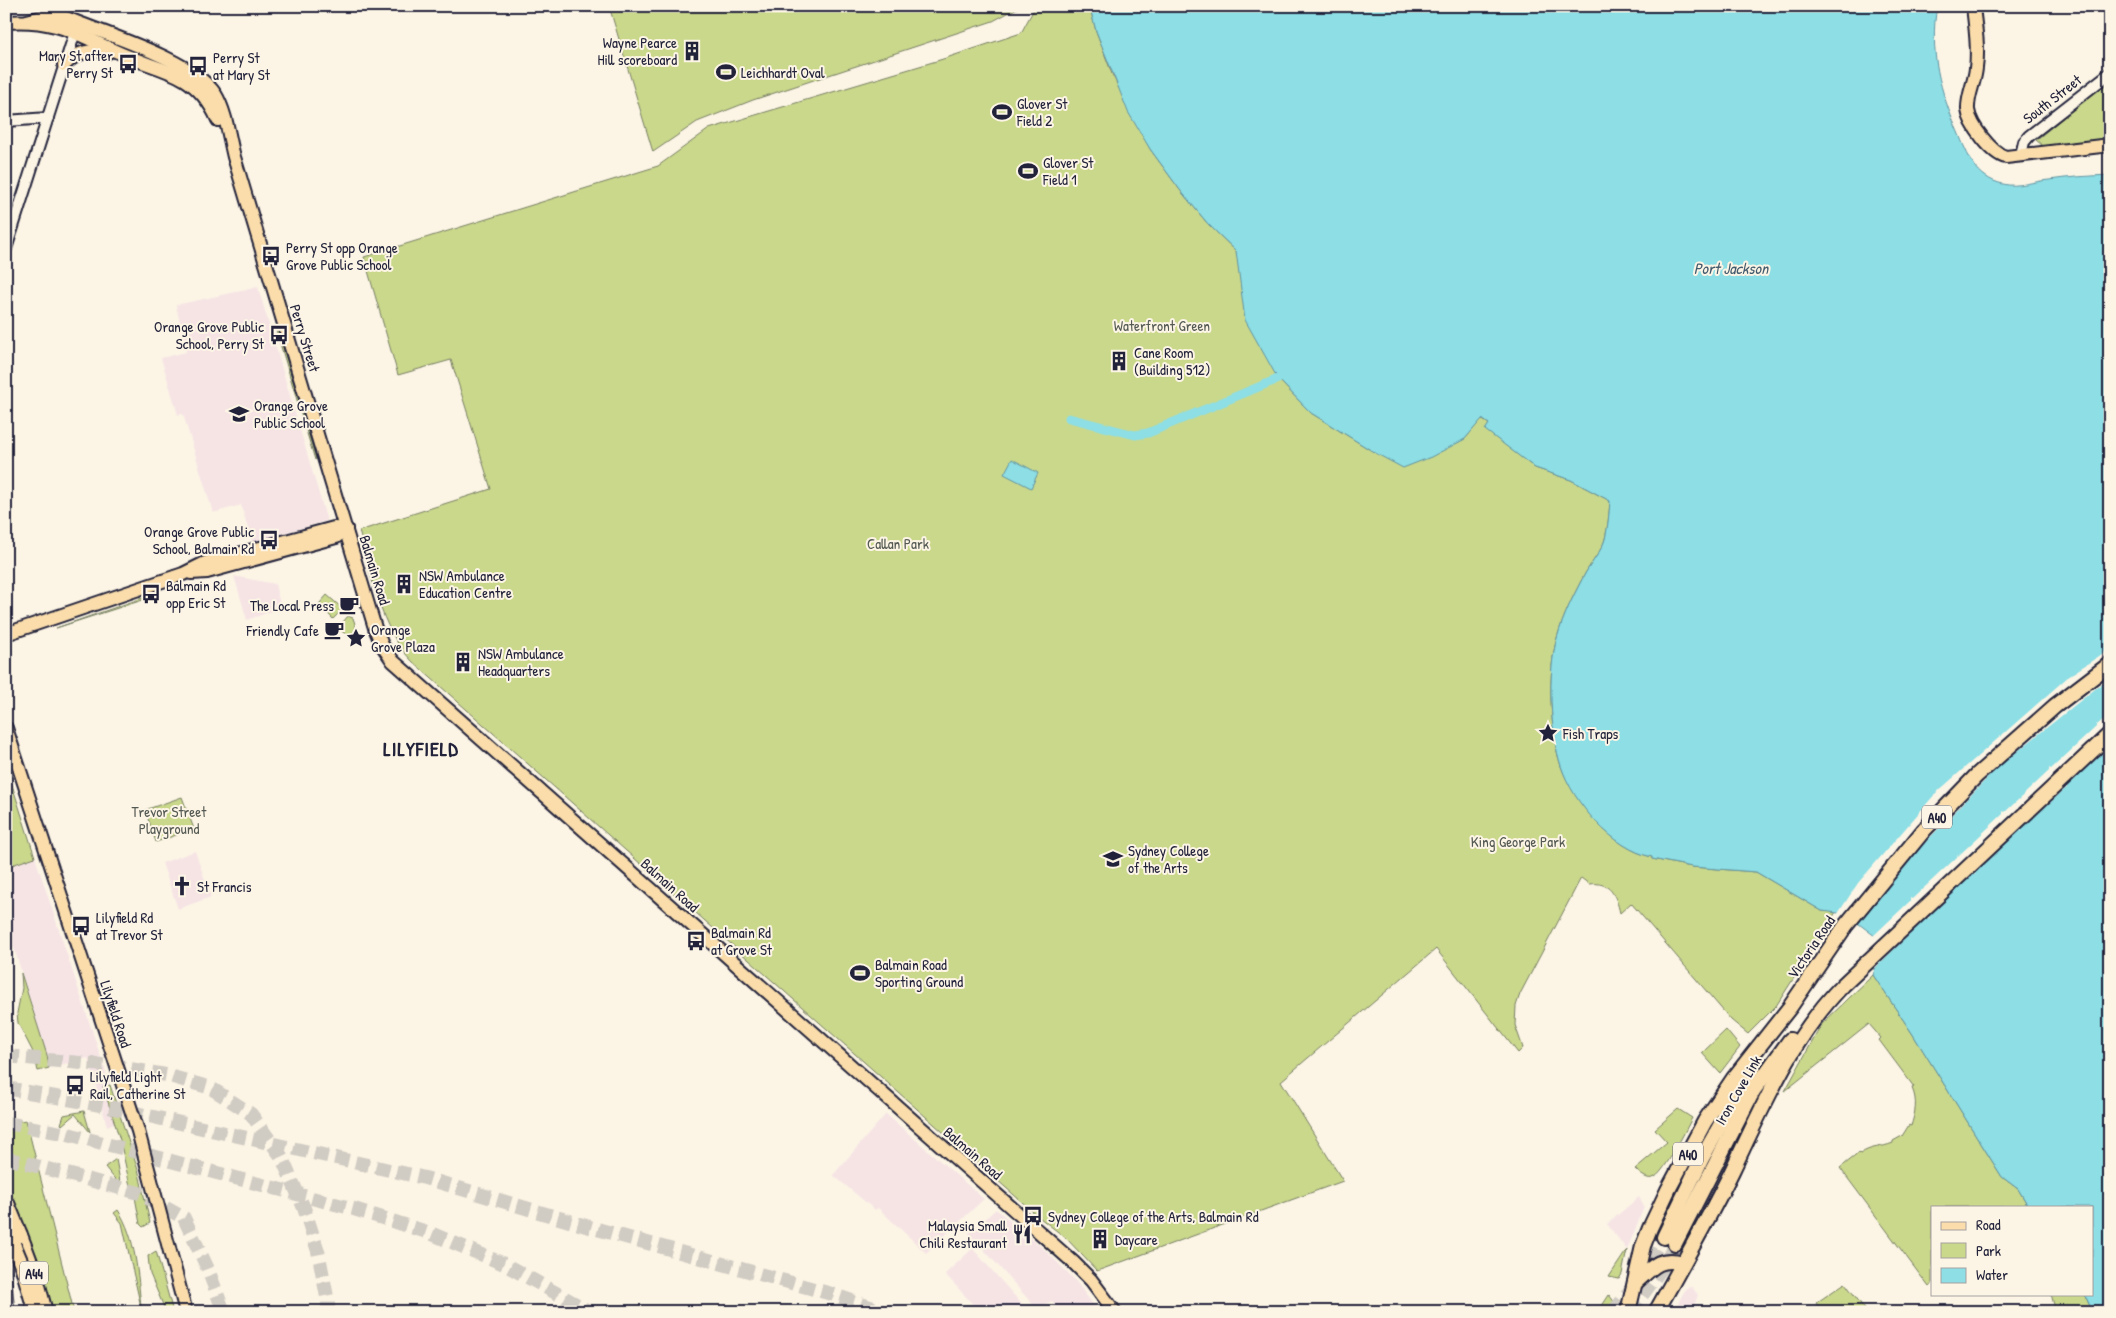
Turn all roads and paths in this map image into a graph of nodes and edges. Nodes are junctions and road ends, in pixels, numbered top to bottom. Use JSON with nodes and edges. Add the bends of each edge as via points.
{"nodes":[{"id":1,"x":1973,"y":6,"type":"edge"},
{"id":2,"x":6,"y":22,"type":"edge"},
{"id":3,"x":76,"y":28,"type":"junction"},
{"id":4,"x":120,"y":54,"type":"junction"},
{"id":5,"x":64,"y":65,"type":"junction"},
{"id":6,"x":164,"y":65,"type":"junction"},
{"id":7,"x":2110,"y":73,"type":"edge"},
{"id":8,"x":48,"y":118,"type":"junction"},
{"id":9,"x":6,"y":122,"type":"edge"},
{"id":10,"x":2110,"y":145,"type":"edge"},
{"id":11,"x":2021,"y":155,"type":"junction"},
{"id":12,"x":6,"y":249,"type":"edge"},
{"id":13,"x":346,"y":529,"type":"junction"},
{"id":14,"x":6,"y":634,"type":"edge"},
{"id":15,"x":2110,"y":664,"type":"edge"},
{"id":16,"x":6,"y":728,"type":"edge"},
{"id":17,"x":2110,"y":734,"type":"edge"},
{"id":18,"x":1792,"y":1004,"type":"junction"},
{"id":19,"x":1814,"y":1017,"type":"junction"},
{"id":20,"x":6,"y":1201,"type":"edge"},
{"id":21,"x":6,"y":1227,"type":"edge"},
{"id":22,"x":1683,"y":1264,"type":"junction"},
{"id":23,"x":1635,"y":1283,"type":"junction"},
{"id":24,"x":36,"y":1312,"type":"edge"},
{"id":25,"x":45,"y":1312,"type":"edge"},
{"id":26,"x":186,"y":1312,"type":"edge"},
{"id":27,"x":1115,"y":1312,"type":"edge"},
{"id":28,"x":1628,"y":1312,"type":"edge"},
{"id":29,"x":1656,"y":1312,"type":"edge"}],
"edges":[{"from":1,"to":11,"type":"main road","via":[[1978,41],[1976,74],[1969,98],[1970,115],[1996,153],[2006,157]]},
{"from":2,"to":3,"type":"main road","via":[[28,21],[49,15],[60,16]]},
{"from":3,"to":4,"type":"main road"},
{"from":3,"to":5,"type":"street"},
{"from":3,"to":6,"type":"main road"},
{"from":4,"to":5,"type":"main road","via":[[86,51]]},
{"from":4,"to":6,"type":"main road"},
{"from":5,"to":8,"type":"street"},
{"from":6,"to":13,"type":"main road","name":"Perry Street","via":[[204,96],[234,157]]},
{"from":7,"to":11,"type":"street","name":"South Street","via":[[2029,136]]},
{"from":8,"to":9,"type":"street"},
{"from":8,"to":12,"type":"street"},
{"from":10,"to":11,"type":"main road"},
{"from":13,"to":14,"type":"main road","name":"Balmain Road","via":[[334,528],[204,564]]},
{"from":13,"to":27,"type":"main road","name":"Balmain Road","via":[[378,635],[400,669],[1073,1262],[1092,1280]]},
{"from":15,"to":18,"type":"highway","name":"Victoria Road","number":"A40","via":[[2054,706],[1977,775],[1924,830],[1851,918]]},
{"from":16,"to":26,"type":"main road","name":"Lilyfield Road","via":[[138,1131]]},
{"from":17,"to":19,"type":"highway","via":[[1842,985]]},
{"from":18,"to":19,"type":"highway","name":"Iron Cove Link","via":[[1789,1016],[1743,1081],[1702,1158],[1670,1240],[1753,1091],[1805,1020]]},
{"from":18,"to":23,"type":"highway","name":"Victoria Road","number":"A40","via":[[1705,1121],[1657,1211],[1643,1246]]},
{"from":19,"to":22,"type":"highway","via":[[1782,1069]]},
{"from":20,"to":25,"type":"highway","number":"A44","bridge":true,"via":[[36,1278]]},
{"from":21,"to":24,"type":"highway","number":"A44","bridge":true},
{"from":22,"to":23,"type":"highway","via":[[1663,1261]]},
{"from":22,"to":29,"type":"highway"},
{"from":23,"to":28,"type":"highway","name":"Victoria Road","number":"A40"}]}
